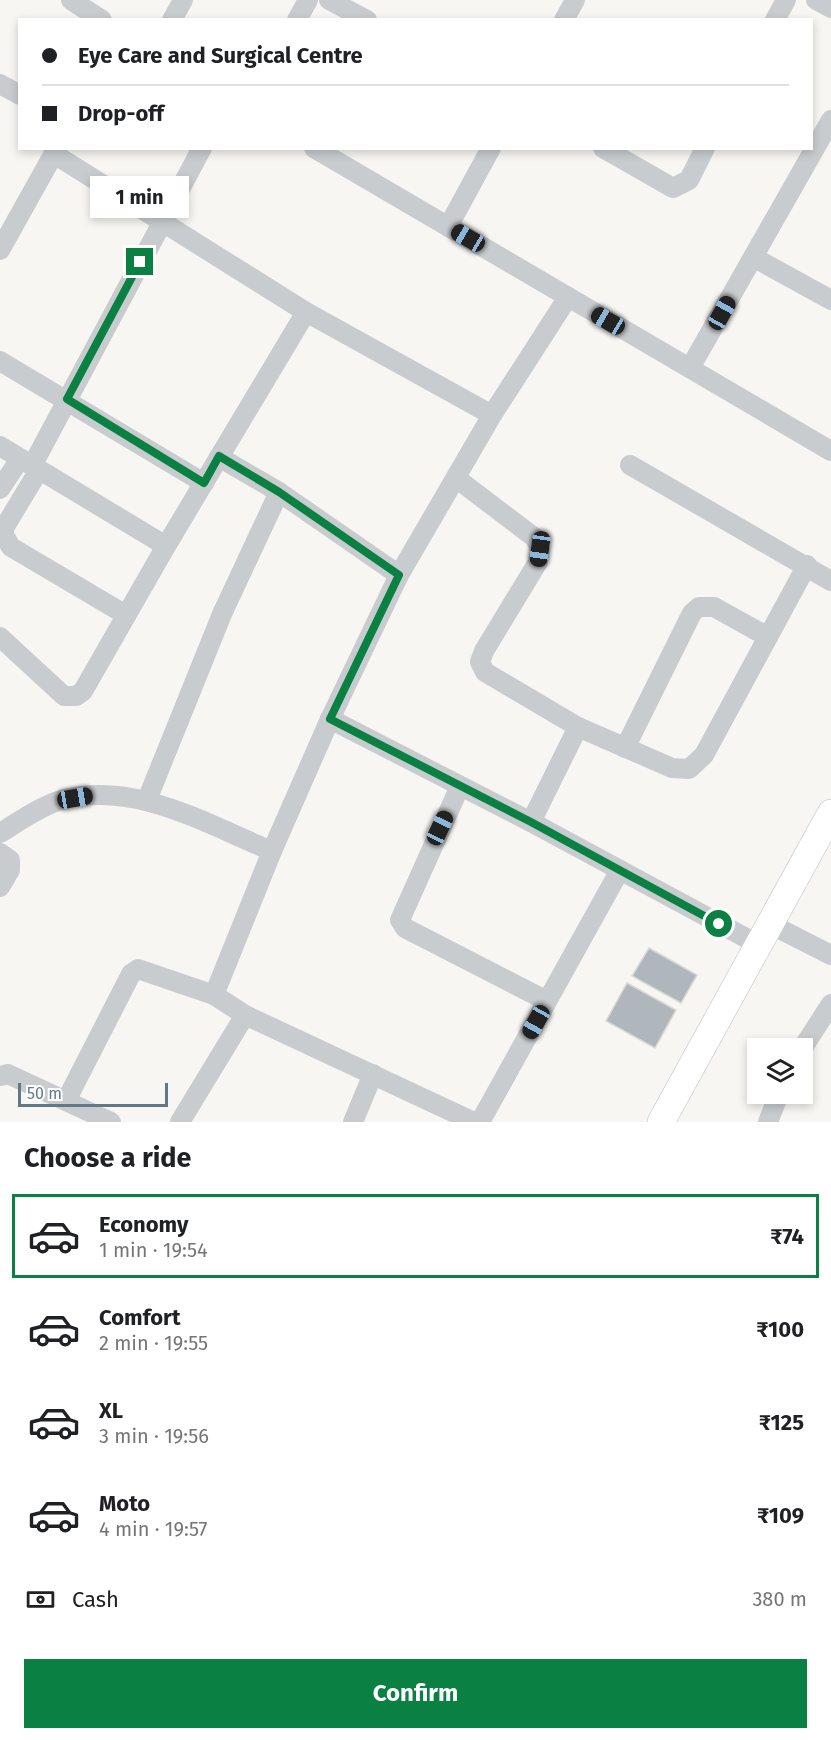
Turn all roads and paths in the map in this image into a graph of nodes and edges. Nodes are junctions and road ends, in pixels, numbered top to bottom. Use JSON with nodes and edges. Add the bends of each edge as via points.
{"nodes":[{"id":1,"x":71,"y":0,"type":"edge"},
{"id":2,"x":183,"y":0,"type":"edge"},
{"id":3,"x":308,"y":0,"type":"edge"},
{"id":4,"x":329,"y":0,"type":"edge"},
{"id":5,"x":574,"y":0,"type":"edge"},
{"id":6,"x":786,"y":0,"type":"edge"},
{"id":7,"x":816,"y":0,"type":"edge"},
{"id":8,"x":831,"y":8,"type":"edge"},
{"id":9,"x":99,"y":18,"type":"edge"},
{"id":10,"x":173,"y":18,"type":"edge"},
{"id":11,"x":298,"y":18,"type":"edge"},
{"id":12,"x":363,"y":18,"type":"edge"},
{"id":13,"x":565,"y":18,"type":"edge"},
{"id":14,"x":776,"y":18,"type":"edge"},
{"id":15,"x":0,"y":84,"type":"edge"},
{"id":16,"x":18,"y":94,"type":"edge"},
{"id":17,"x":831,"y":120,"type":"edge"},
{"id":18,"x":824,"y":148,"type":"edge"},
{"id":19,"x":201,"y":150,"type":"edge"},
{"id":20,"x":317,"y":150,"type":"edge"},
{"id":21,"x":490,"y":150,"type":"edge"},
{"id":22,"x":606,"y":150,"type":"edge"},
{"id":23,"x":704,"y":150,"type":"edge"},
{"id":24,"x":56,"y":151,"type":"edge"},
{"id":25,"x":8,"y":221,"type":"edge"},
{"id":26,"x":161,"y":223,"type":"junction"},
{"id":27,"x":448,"y":227,"type":"junction"},
{"id":28,"x":0,"y":250,"type":"edge"},
{"id":29,"x":753,"y":257,"type":"junction"},
{"id":30,"x":567,"y":297,"type":"junction"},
{"id":31,"x":831,"y":300,"type":"edge"},
{"id":32,"x":306,"y":312,"type":"junction"},
{"id":33,"x":0,"y":361,"type":"edge"},
{"id":34,"x":690,"y":368,"type":"junction"},
{"id":35,"x":67,"y":399,"type":"junction"},
{"id":36,"x":492,"y":416,"type":"junction"},
{"id":37,"x":0,"y":446,"type":"edge"},
{"id":38,"x":831,"y":451,"type":"edge"},
{"id":39,"x":219,"y":456,"type":"junction"},
{"id":40,"x":31,"y":465,"type":"junction"},
{"id":41,"x":630,"y":465,"type":"dead end"},
{"id":42,"x":456,"y":478,"type":"junction"},
{"id":43,"x":204,"y":483,"type":"junction"},
{"id":44,"x":0,"y":489,"type":"edge"},
{"id":45,"x":279,"y":492,"type":"junction"},
{"id":46,"x":166,"y":546,"type":"junction"},
{"id":47,"x":807,"y":565,"type":"junction"},
{"id":48,"x":399,"y":575,"type":"junction"},
{"id":49,"x":831,"y":581,"type":"edge"},
{"id":50,"x":126,"y":615,"type":"junction"},
{"id":51,"x":0,"y":637,"type":"edge"},
{"id":52,"x":768,"y":637,"type":"junction"},
{"id":53,"x":330,"y":719,"type":"junction"},
{"id":54,"x":578,"y":727,"type":"junction"},
{"id":55,"x":625,"y":747,"type":"junction"},
{"id":56,"x":460,"y":786,"type":"junction"},
{"id":57,"x":147,"y":800,"type":"junction"},
{"id":58,"x":831,"y":813,"type":"edge"},
{"id":59,"x":531,"y":822,"type":"junction"},
{"id":60,"x":0,"y":833,"type":"edge"},
{"id":61,"x":272,"y":851,"type":"junction"},
{"id":62,"x":0,"y":852,"type":"edge"},
{"id":63,"x":620,"y":870,"type":"junction"},
{"id":64,"x":0,"y":887,"type":"edge"},
{"id":65,"x":764,"y":934,"type":"junction"},
{"id":66,"x":831,"y":955,"type":"edge"},
{"id":67,"x":214,"y":995,"type":"junction"},
{"id":68,"x":547,"y":1001,"type":"junction"},
{"id":69,"x":831,"y":1004,"type":"edge"},
{"id":70,"x":245,"y":1015,"type":"junction"},
{"id":71,"x":809,"y":1038,"type":"edge"},
{"id":72,"x":373,"y":1074,"type":"junction"},
{"id":73,"x":0,"y":1076,"type":"edge"},
{"id":74,"x":66,"y":1101,"type":"junction"},
{"id":75,"x":775,"y":1104,"type":"edge"},
{"id":76,"x":111,"y":1122,"type":"edge"},
{"id":77,"x":180,"y":1122,"type":"edge"},
{"id":78,"x":353,"y":1122,"type":"edge"},
{"id":79,"x":474,"y":1122,"type":"edge"},
{"id":80,"x":480,"y":1122,"type":"edge"},
{"id":81,"x":661,"y":1122,"type":"edge"},
{"id":82,"x":768,"y":1122,"type":"edge"}],
"edges":[{"from":1,"to":9,"type":"street"},
{"from":2,"to":10,"type":"street"},
{"from":3,"to":11,"type":"street"},
{"from":4,"to":12,"type":"street"},
{"from":5,"to":13,"type":"street"},
{"from":6,"to":14,"type":"street"},
{"from":7,"to":8,"type":"street"},
{"from":15,"to":16,"type":"street"},
{"from":17,"to":18,"type":"street"},
{"from":18,"to":29,"type":"street"},
{"from":19,"to":26,"type":"street"},
{"from":20,"to":27,"type":"street"},
{"from":21,"to":27,"type":"street"},
{"from":22,"to":23,"type":"street","via":[[673,188],[689,180]]},
{"from":24,"to":25,"type":"street"},
{"from":24,"to":26,"type":"street"},
{"from":25,"to":28,"type":"street"},
{"from":26,"to":32,"type":"street"},
{"from":26,"to":35,"type":"street"},
{"from":27,"to":30,"type":"street"},
{"from":29,"to":31,"type":"street"},
{"from":29,"to":34,"type":"street"},
{"from":30,"to":34,"type":"street"},
{"from":30,"to":36,"type":"street"},
{"from":32,"to":36,"type":"street"},
{"from":32,"to":39,"type":"street"},
{"from":33,"to":35,"type":"street"},
{"from":34,"to":38,"type":"street"},
{"from":35,"to":40,"type":"street"},
{"from":35,"to":43,"type":"street"},
{"from":36,"to":42,"type":"street"},
{"from":37,"to":40,"type":"street"},
{"from":39,"to":43,"type":"street"},
{"from":39,"to":45,"type":"street"},
{"from":40,"to":44,"type":"street"},
{"from":40,"to":46,"type":"street"},
{"from":40,"to":50,"type":"street","via":[[4,528],[6,541]]},
{"from":41,"to":47,"type":"street"},
{"from":42,"to":48,"type":"street"},
{"from":42,"to":54,"type":"street","via":[[535,538],[540,549],[538,562],[480,662],[486,672]]},
{"from":43,"to":46,"type":"street"},
{"from":45,"to":48,"type":"street"},
{"from":45,"to":57,"type":"street","via":[[222,614]]},
{"from":46,"to":50,"type":"street"},
{"from":47,"to":49,"type":"street"},
{"from":47,"to":52,"type":"street"},
{"from":48,"to":53,"type":"street"},
{"from":50,"to":51,"type":"street","via":[[83,691],[76,696],[64,696]]},
{"from":52,"to":55,"type":"street","via":[[704,755],[689,769],[672,768]]},
{"from":52,"to":55,"type":"street","via":[[714,607],[699,607],[692,613]]},
{"from":53,"to":56,"type":"street"},
{"from":53,"to":61,"type":"street"},
{"from":54,"to":55,"type":"street"},
{"from":54,"to":59,"type":"street"},
{"from":56,"to":59,"type":"street"},
{"from":56,"to":68,"type":"street","via":[[400,920],[405,928]]},
{"from":57,"to":60,"type":"street","via":[[90,795],[59,801]]},
{"from":57,"to":61,"type":"street"},
{"from":58,"to":65,"type":"street"},
{"from":59,"to":63,"type":"street"},
{"from":61,"to":67,"type":"street"},
{"from":62,"to":64,"type":"street","via":[[10,860],[10,870]]},
{"from":63,"to":65,"type":"street"},
{"from":63,"to":68,"type":"street"},
{"from":65,"to":66,"type":"street"},
{"from":65,"to":81,"type":"street"},
{"from":67,"to":70,"type":"street"},
{"from":67,"to":74,"type":"street","via":[[138,969],[131,974]]},
{"from":68,"to":80,"type":"street"},
{"from":69,"to":71,"type":"street"},
{"from":70,"to":72,"type":"street"},
{"from":70,"to":77,"type":"street"},
{"from":72,"to":78,"type":"street"},
{"from":72,"to":79,"type":"street"},
{"from":73,"to":74,"type":"street","via":[[8,1074]]},
{"from":74,"to":76,"type":"street"},
{"from":75,"to":82,"type":"street"}]}
